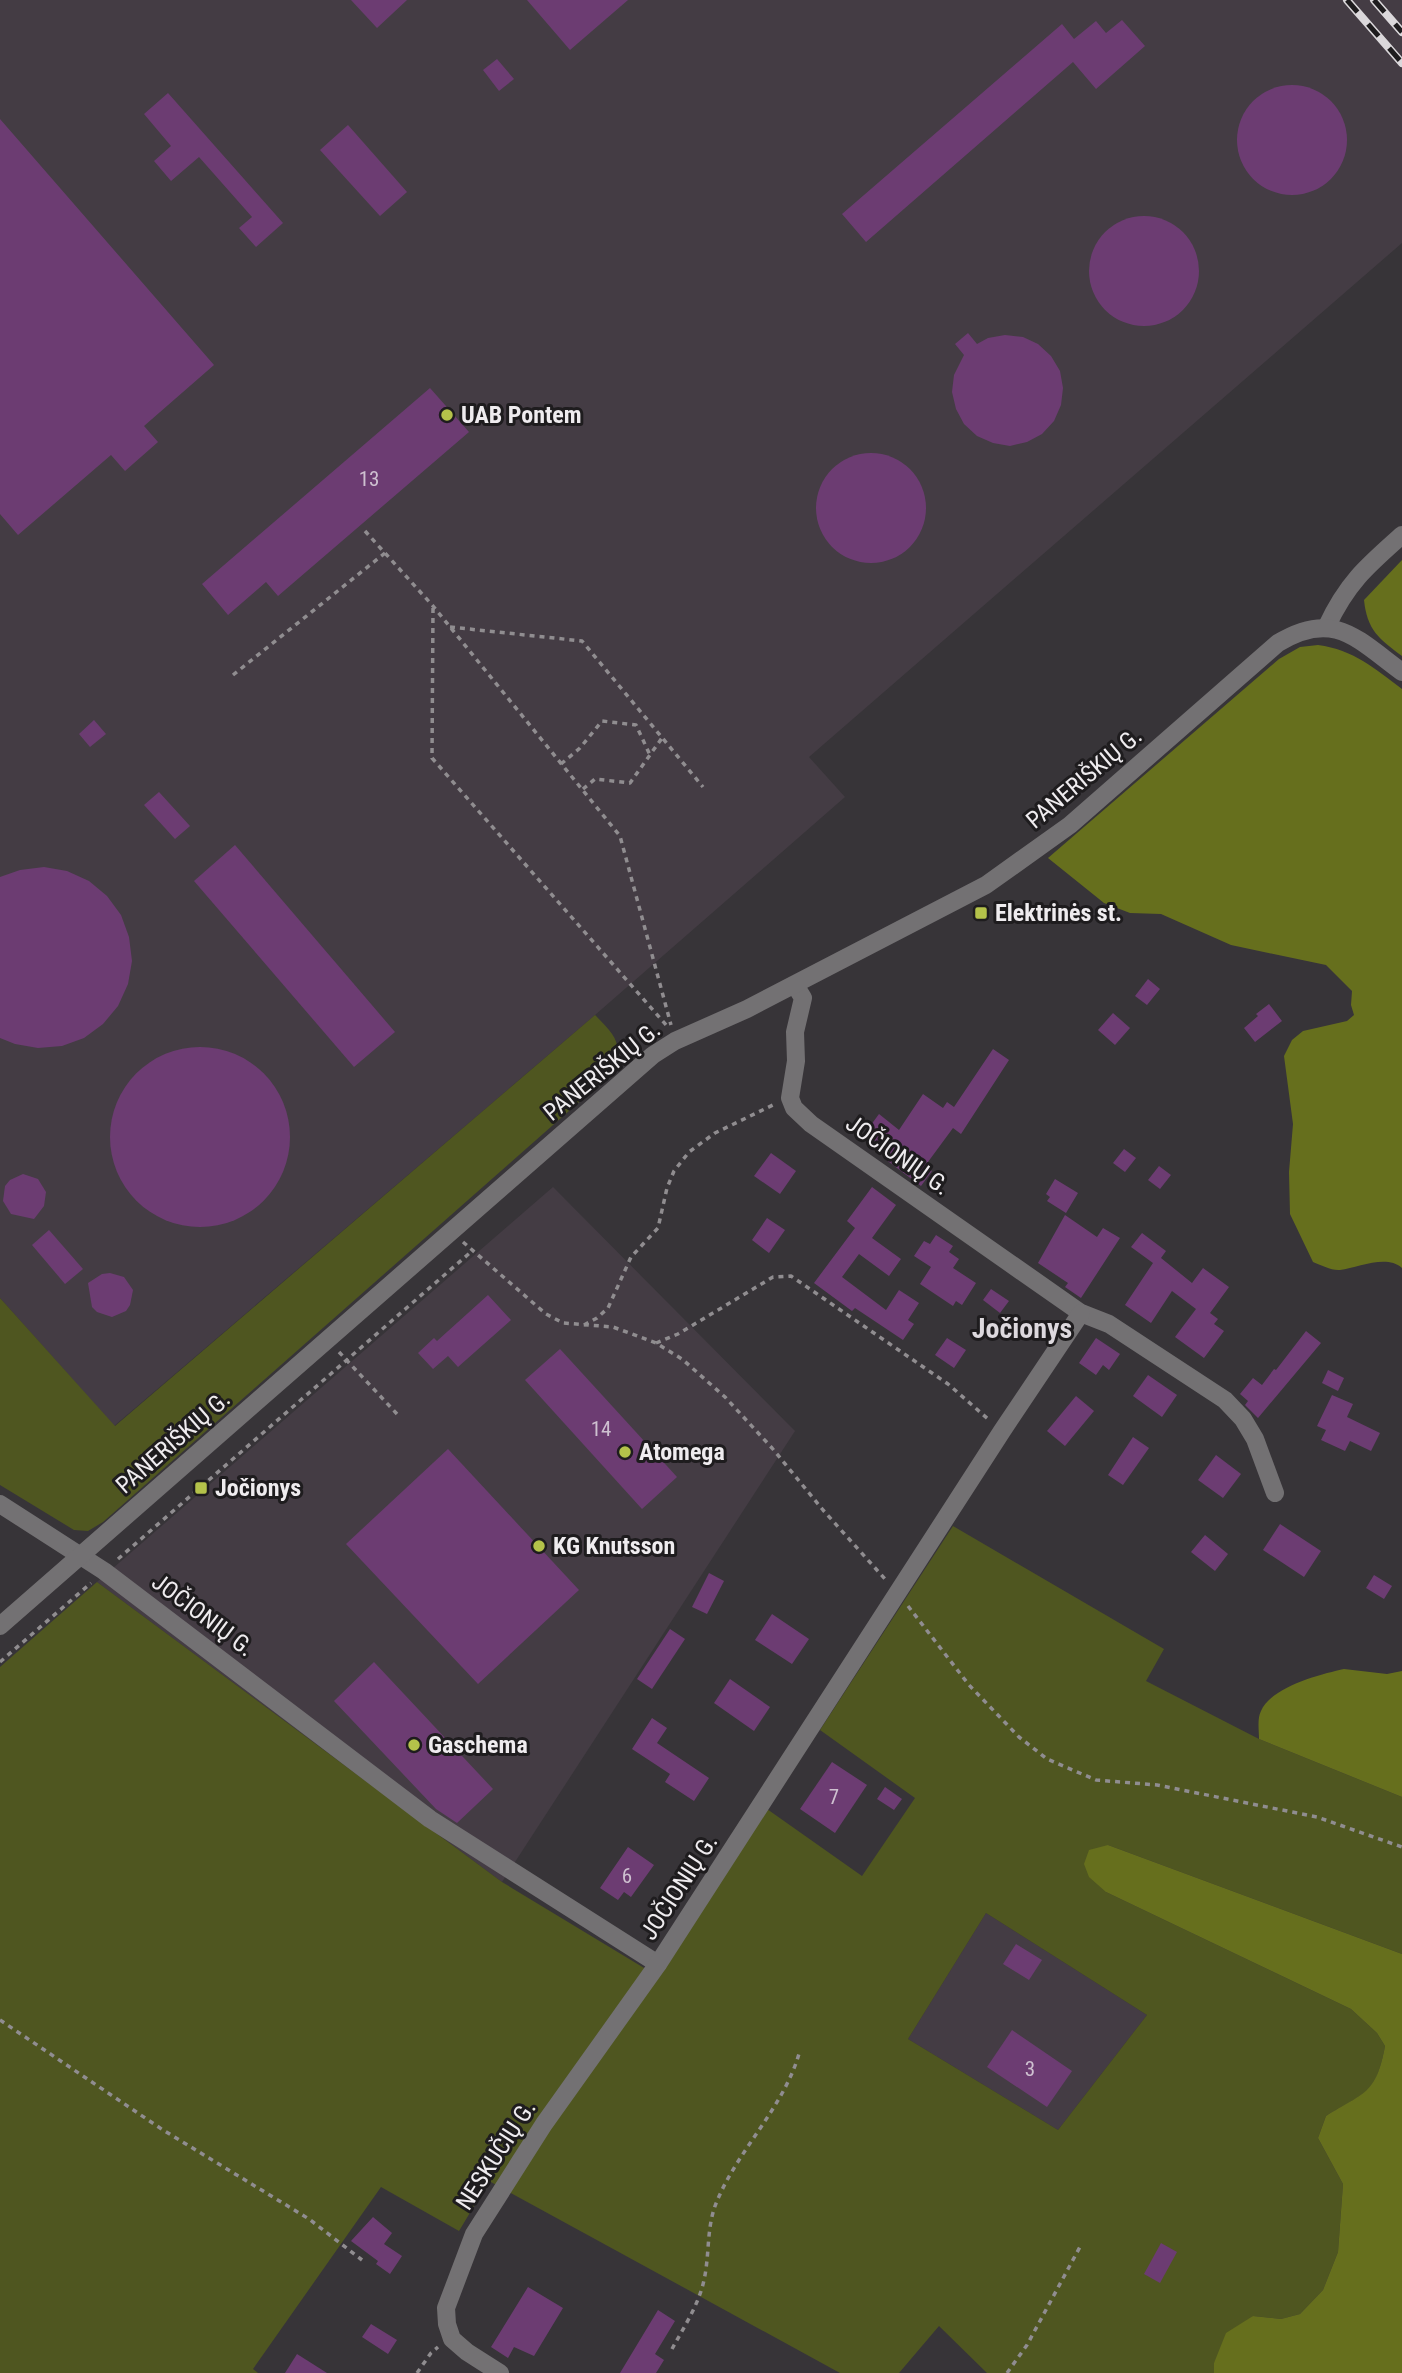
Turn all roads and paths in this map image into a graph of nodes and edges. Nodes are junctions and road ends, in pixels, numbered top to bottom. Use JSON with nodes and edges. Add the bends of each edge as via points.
{"nodes":[{"id":1,"x":365,"y":531,"type":"dead end"},
{"id":2,"x":1402,"y":535,"type":"edge"},
{"id":3,"x":385,"y":553,"type":"junction"},
{"id":4,"x":433,"y":606,"type":"junction"},
{"id":5,"x":1327,"y":626,"type":"junction"},
{"id":6,"x":450,"y":627,"type":"junction"},
{"id":7,"x":1402,"y":672,"type":"edge"},
{"id":8,"x":233,"y":675,"type":"dead end"},
{"id":9,"x":662,"y":738,"type":"junction"},
{"id":10,"x":650,"y":755,"type":"junction"},
{"id":11,"x":561,"y":764,"type":"junction"},
{"id":12,"x":703,"y":787,"type":"dead end"},
{"id":13,"x":583,"y":789,"type":"junction"},
{"id":14,"x":795,"y":985,"type":"junction"},
{"id":15,"x":790,"y":1098,"type":"junction"},
{"id":16,"x":453,"y":1231,"type":"junction"},
{"id":17,"x":472,"y":1251,"type":"junction"},
{"id":18,"x":1081,"y":1313,"type":"junction"},
{"id":19,"x":583,"y":1325,"type":"junction"},
{"id":20,"x":328,"y":1340,"type":"junction"},
{"id":21,"x":656,"y":1343,"type":"junction"},
{"id":22,"x":346,"y":1360,"type":"junction"},
{"id":23,"x":397,"y":1414,"type":"dead end"},
{"id":24,"x":1002,"y":1431,"type":"junction"},
{"id":25,"x":1275,"y":1493,"type":"dead end"},
{"id":26,"x":0,"y":1504,"type":"edge"},
{"id":27,"x":81,"y":1555,"type":"junction"},
{"id":28,"x":104,"y":1571,"type":"junction"},
{"id":29,"x":898,"y":1594,"type":"junction"},
{"id":30,"x":0,"y":1626,"type":"edge"},
{"id":31,"x":0,"y":1662,"type":"edge"},
{"id":32,"x":1402,"y":1847,"type":"edge"},
{"id":33,"x":658,"y":1964,"type":"junction"},
{"id":34,"x":0,"y":2021,"type":"edge"},
{"id":35,"x":800,"y":2050,"type":"dead end"},
{"id":36,"x":1081,"y":2245,"type":"dead end"},
{"id":37,"x":362,"y":2260,"type":"dead end"},
{"id":38,"x":452,"y":2339,"type":"junction"},
{"id":39,"x":672,"y":2348,"type":"dead end"},
{"id":40,"x":417,"y":2373,"type":"edge"},
{"id":41,"x":500,"y":2373,"type":"edge"},
{"id":42,"x":1007,"y":2373,"type":"edge"}],
"edges":[{"from":1,"to":3,"type":"path"},
{"from":2,"to":5,"type":"street","via":[[1361,572]]},
{"from":3,"to":4,"type":"path"},
{"from":3,"to":8,"type":"path"},
{"from":4,"to":6,"type":"path"},
{"from":4,"to":13,"type":"path","via":[[432,758],[673,1033],[620,836]]},
{"from":5,"to":7,"type":"street","via":[[1362,643]]},
{"from":5,"to":14,"type":"street","name":"PANERIŠKIŲ G.","via":[[1294,633],[1278,643],[1070,825],[986,885]]},
{"from":6,"to":9,"type":"path","via":[[582,641]]},
{"from":6,"to":11,"type":"path"},
{"from":9,"to":10,"type":"path"},
{"from":9,"to":12,"type":"path"},
{"from":10,"to":11,"type":"path","via":[[636,724],[602,721]]},
{"from":10,"to":13,"type":"path","via":[[630,783],[595,779]]},
{"from":11,"to":13,"type":"path"},
{"from":14,"to":15,"type":"street","via":[[803,1004]]},
{"from":14,"to":16,"type":"street","name":"PANERIŠKIŲ G.","via":[[653,1055]]},
{"from":15,"to":18,"type":"street","name":"JOČIONIŲ G.","via":[[811,1124]]},
{"from":15,"to":19,"type":"path","via":[[715,1133],[689,1152],[667,1188],[658,1228],[631,1257],[608,1308]]},
{"from":16,"to":17,"type":"path"},
{"from":16,"to":20,"type":"street","name":"PANERIŠKIŲ G."},
{"from":17,"to":19,"type":"path","via":[[545,1314],[563,1323]]},
{"from":17,"to":22,"type":"path"},
{"from":18,"to":24,"type":"street","name":"JOČIONIŲ G."},
{"from":18,"to":25,"type":"street","name":"JOČIONIŲ G.","via":[[1109,1324],[1225,1400],[1255,1439]]},
{"from":19,"to":21,"type":"path","via":[[613,1327]]},
{"from":20,"to":22,"type":"path"},
{"from":20,"to":27,"type":"street","name":"PANERIŠKIŲ G."},
{"from":21,"to":24,"type":"path","via":[[774,1277],[791,1276],[948,1384]]},
{"from":21,"to":29,"type":"path","via":[[725,1397]]},
{"from":22,"to":23,"type":"path"},
{"from":22,"to":28,"type":"path"},
{"from":24,"to":29,"type":"street","name":"JOČIONIŲ G."},
{"from":26,"to":27,"type":"street","name":"JOČIONIŲ G."},
{"from":27,"to":28,"type":"street","name":"JOČIONIŲ G."},
{"from":27,"to":30,"type":"street","name":"PANERIŠKIŲ G."},
{"from":28,"to":31,"type":"path"},
{"from":28,"to":33,"type":"street","name":"JOČIONIŲ G.","via":[[430,1819]]},
{"from":29,"to":32,"type":"path","via":[[969,1685],[1047,1759],[1096,1780],[1157,1785],[1317,1817]]},
{"from":29,"to":33,"type":"street","name":"JOČIONIŲ G."},
{"from":33,"to":38,"type":"street","name":"NESKUČIŲ G.","via":[[544,2124],[474,2234],[446,2308]]},
{"from":34,"to":37,"type":"path","via":[[163,2130],[309,2219]]},
{"from":35,"to":39,"type":"path","via":[[794,2073],[718,2200],[709,2224],[704,2280]]},
{"from":36,"to":42,"type":"path"},
{"from":38,"to":40,"type":"path","via":[[431,2353]]},
{"from":38,"to":41,"type":"street"}]}
